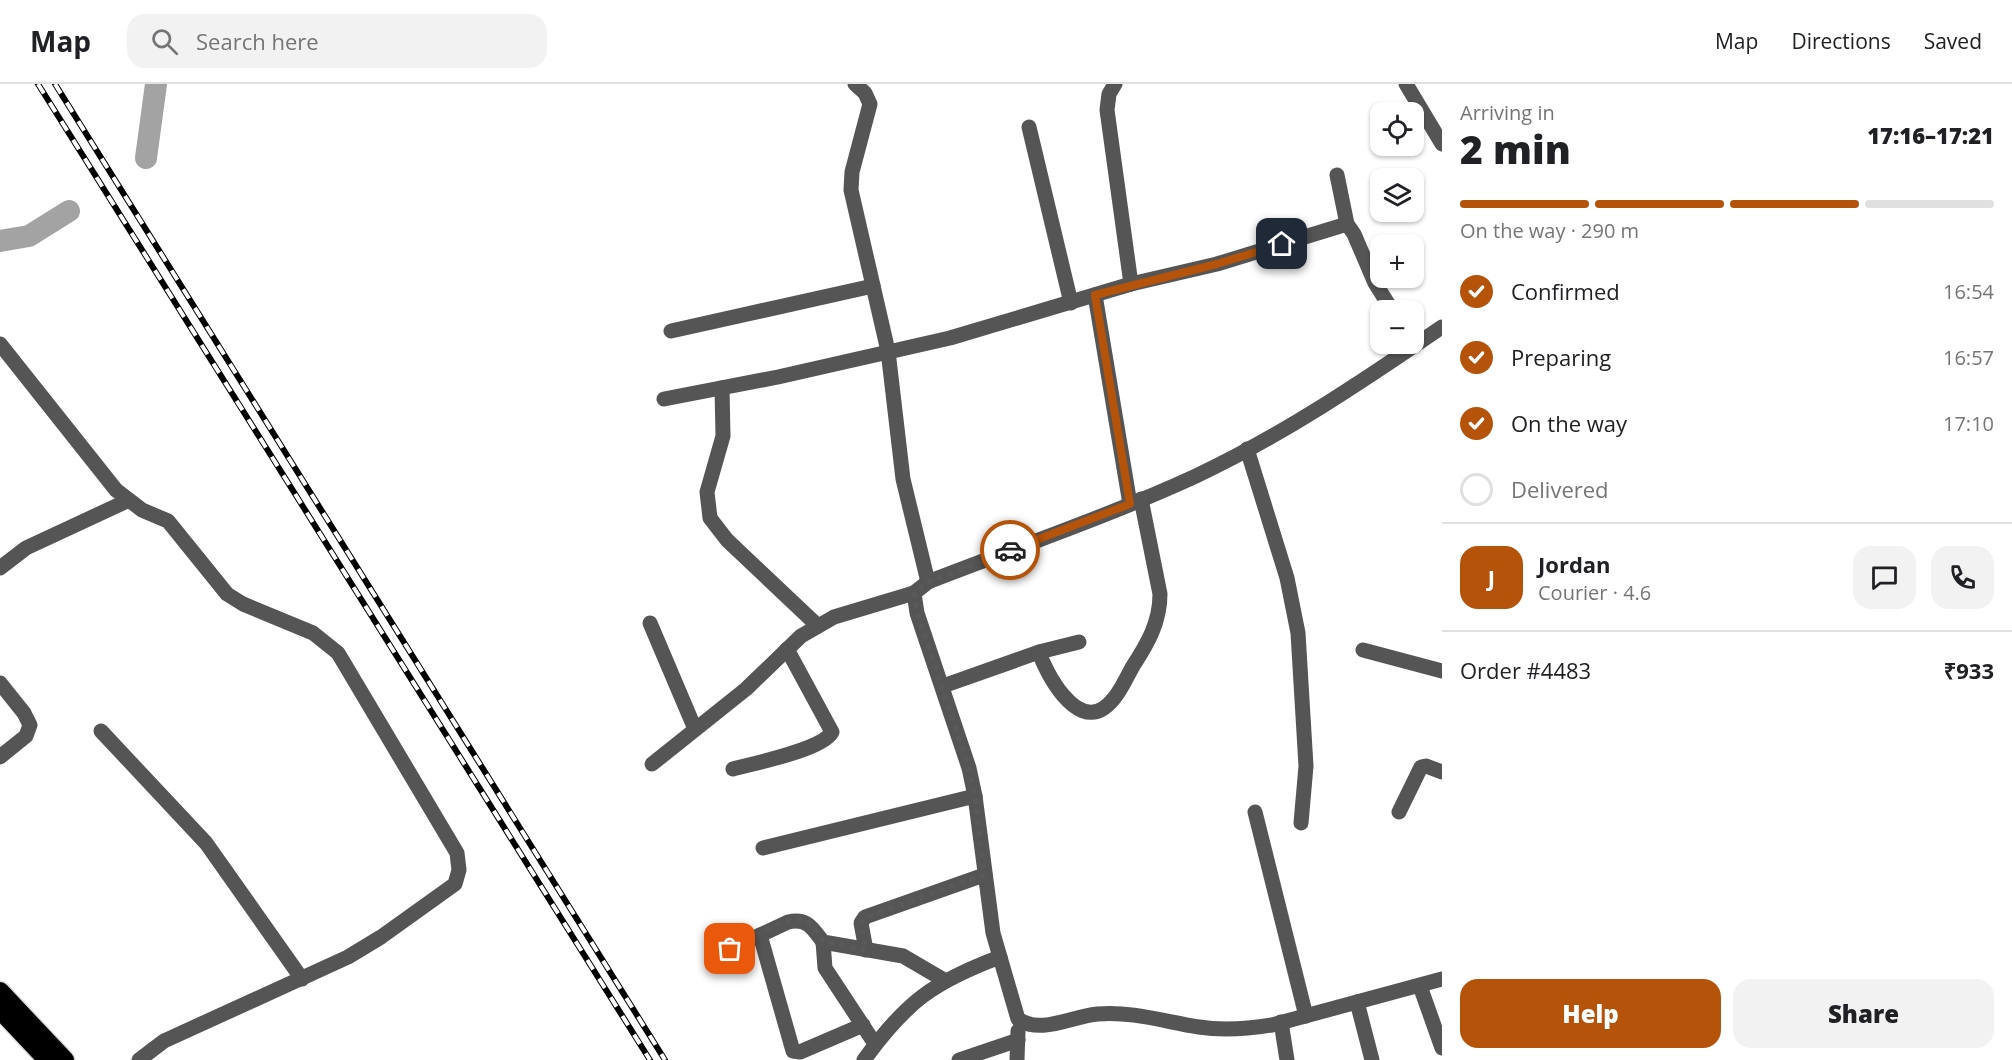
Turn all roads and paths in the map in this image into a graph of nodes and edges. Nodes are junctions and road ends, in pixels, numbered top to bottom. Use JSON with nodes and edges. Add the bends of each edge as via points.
{"nodes":[{"id":1,"x":855,"y":84,"type":"edge"},
{"id":2,"x":1116,"y":84,"type":"edge"},
{"id":3,"x":1407,"y":84,"type":"edge"},
{"id":4,"x":1029,"y":127,"type":"dead end"},
{"id":5,"x":1442,"y":144,"type":"edge"},
{"id":6,"x":1337,"y":175,"type":"dead end"},
{"id":7,"x":1347,"y":224,"type":"junction"},
{"id":8,"x":1131,"y":284,"type":"junction"},
{"id":9,"x":873,"y":286,"type":"junction"},
{"id":10,"x":1095,"y":295,"type":"junction"},
{"id":11,"x":1386,"y":300,"type":"edge"},
{"id":12,"x":1071,"y":303,"type":"junction"},
{"id":13,"x":1442,"y":327,"type":"edge"},
{"id":14,"x":670,"y":331,"type":"dead end"},
{"id":15,"x":1424,"y":339,"type":"edge"},
{"id":16,"x":0,"y":344,"type":"edge"},
{"id":17,"x":888,"y":351,"type":"junction"},
{"id":18,"x":1401,"y":354,"type":"edge"},
{"id":19,"x":722,"y":388,"type":"junction"},
{"id":20,"x":664,"y":399,"type":"dead end"},
{"id":21,"x":1247,"y":449,"type":"junction"},
{"id":22,"x":127,"y":501,"type":"junction"},
{"id":23,"x":1136,"y":502,"type":"junction"},
{"id":24,"x":0,"y":568,"type":"edge"},
{"id":25,"x":928,"y":582,"type":"junction"},
{"id":26,"x":914,"y":593,"type":"junction"},
{"id":27,"x":650,"y":623,"type":"dead end"},
{"id":28,"x":818,"y":626,"type":"junction"},
{"id":29,"x":1079,"y":642,"type":"dead end"},
{"id":30,"x":787,"y":650,"type":"junction"},
{"id":31,"x":1363,"y":650,"type":"dead end"},
{"id":32,"x":1039,"y":652,"type":"junction"},
{"id":33,"x":1442,"y":671,"type":"edge"},
{"id":34,"x":0,"y":683,"type":"edge"},
{"id":35,"x":943,"y":686,"type":"junction"},
{"id":36,"x":695,"y":729,"type":"junction"},
{"id":37,"x":101,"y":731,"type":"dead end"},
{"id":38,"x":0,"y":757,"type":"edge"},
{"id":39,"x":652,"y":764,"type":"dead end"},
{"id":40,"x":733,"y":769,"type":"dead end"},
{"id":41,"x":1442,"y":772,"type":"edge"},
{"id":42,"x":975,"y":796,"type":"junction"},
{"id":43,"x":1255,"y":812,"type":"dead end"},
{"id":44,"x":1399,"y":812,"type":"dead end"},
{"id":45,"x":1301,"y":824,"type":"dead end"},
{"id":46,"x":763,"y":848,"type":"dead end"},
{"id":47,"x":984,"y":875,"type":"junction"},
{"id":48,"x":760,"y":935,"type":"junction"},
{"id":49,"x":823,"y":942,"type":"junction"},
{"id":50,"x":866,"y":950,"type":"junction"},
{"id":51,"x":716,"y":956,"type":"dead end"},
{"id":52,"x":1000,"y":957,"type":"junction"},
{"id":53,"x":302,"y":979,"type":"junction"},
{"id":54,"x":1442,"y":979,"type":"edge"},
{"id":55,"x":944,"y":980,"type":"junction"},
{"id":56,"x":1420,"y":986,"type":"junction"},
{"id":57,"x":0,"y":991,"type":"edge"},
{"id":58,"x":1357,"y":1002,"type":"junction"},
{"id":59,"x":0,"y":1010,"type":"edge"},
{"id":60,"x":1306,"y":1016,"type":"junction"},
{"id":61,"x":1018,"y":1019,"type":"junction"},
{"id":62,"x":1281,"y":1022,"type":"junction"},
{"id":63,"x":862,"y":1025,"type":"junction"},
{"id":64,"x":1018,"y":1040,"type":"junction"},
{"id":65,"x":875,"y":1044,"type":"junction"},
{"id":66,"x":1442,"y":1048,"type":"edge"},
{"id":67,"x":47,"y":1060,"type":"edge"},
{"id":68,"x":64,"y":1060,"type":"edge"},
{"id":69,"x":140,"y":1060,"type":"edge"},
{"id":70,"x":864,"y":1060,"type":"edge"},
{"id":71,"x":959,"y":1060,"type":"edge"},
{"id":72,"x":1017,"y":1060,"type":"edge"},
{"id":73,"x":1287,"y":1060,"type":"edge"},
{"id":74,"x":1372,"y":1060,"type":"edge"}],
"edges":[{"from":1,"to":9,"type":"street","via":[[870,104],[854,162],[851,190]]},
{"from":2,"to":8,"type":"street","via":[[1109,94],[1107,110]]},
{"from":3,"to":5,"type":"street"},
{"from":4,"to":12,"type":"street"},
{"from":6,"to":7,"type":"street"},
{"from":7,"to":8,"type":"street","via":[[1217,264]]},
{"from":7,"to":11,"type":"street"},
{"from":8,"to":10,"type":"street"},
{"from":9,"to":14,"type":"street"},
{"from":9,"to":17,"type":"street"},
{"from":10,"to":12,"type":"street"},
{"from":10,"to":23,"type":"street"},
{"from":12,"to":17,"type":"street","via":[[950,338]]},
{"from":13,"to":15,"type":"street"},
{"from":16,"to":22,"type":"street"},
{"from":17,"to":19,"type":"street"},
{"from":17,"to":25,"type":"street","via":[[903,479]]},
{"from":18,"to":21,"type":"street","via":[[1336,399]]},
{"from":19,"to":20,"type":"street"},
{"from":19,"to":28,"type":"street","via":[[723,436],[707,492],[710,518],[727,540]]},
{"from":21,"to":23,"type":"street"},
{"from":21,"to":45,"type":"street","via":[[1287,578],[1298,633],[1306,766]]},
{"from":22,"to":24,"type":"street","via":[[26,548]]},
{"from":22,"to":53,"type":"street","via":[[168,521],[226,594],[313,633],[338,653],[457,853],[459,870],[455,884],[439,898],[348,957]]},
{"from":23,"to":25,"type":"street"},
{"from":23,"to":32,"type":"street","via":[[1160,594],[1160,609],[1149,641],[1112,701],[1102,710],[1090,711],[1070,701],[1053,684]]},
{"from":25,"to":26,"type":"street"},
{"from":26,"to":28,"type":"street","via":[[834,617]]},
{"from":26,"to":35,"type":"street","via":[[917,613]]},
{"from":27,"to":36,"type":"street"},
{"from":28,"to":30,"type":"street"},
{"from":29,"to":32,"type":"street"},
{"from":30,"to":36,"type":"street"},
{"from":30,"to":40,"type":"street","via":[[832,732],[828,740],[812,746]]},
{"from":31,"to":33,"type":"street"},
{"from":32,"to":35,"type":"street"},
{"from":34,"to":38,"type":"street","via":[[30,725],[26,736]]},
{"from":35,"to":42,"type":"street"},
{"from":36,"to":39,"type":"street"},
{"from":37,"to":53,"type":"street","via":[[206,843]]},
{"from":41,"to":44,"type":"street","via":[[1421,767]]},
{"from":42,"to":46,"type":"street"},
{"from":42,"to":47,"type":"street"},
{"from":43,"to":60,"type":"street"},
{"from":47,"to":50,"type":"street","via":[[866,917],[861,923]]},
{"from":47,"to":52,"type":"street"},
{"from":48,"to":49,"type":"street","via":[[800,919],[810,924]]},
{"from":48,"to":51,"type":"street"},
{"from":48,"to":63,"type":"street","via":[[793,1051],[800,1052]]},
{"from":49,"to":50,"type":"street"},
{"from":49,"to":63,"type":"street","via":[[825,968]]},
{"from":50,"to":55,"type":"street","via":[[903,956]]},
{"from":52,"to":55,"type":"street"},
{"from":52,"to":61,"type":"street"},
{"from":53,"to":69,"type":"street","via":[[164,1041]]},
{"from":54,"to":56,"type":"street"},
{"from":55,"to":65,"type":"street","via":[[908,1006]]},
{"from":56,"to":58,"type":"street"},
{"from":56,"to":66,"type":"street"},
{"from":57,"to":68,"type":"highway"},
{"from":58,"to":60,"type":"street"},
{"from":58,"to":74,"type":"street"},
{"from":59,"to":67,"type":"highway"},
{"from":60,"to":62,"type":"street"},
{"from":61,"to":62,"type":"street","via":[[1038,1026],[1114,1014],[1222,1029]]},
{"from":61,"to":64,"type":"street"},
{"from":62,"to":73,"type":"street"},
{"from":63,"to":65,"type":"street"},
{"from":64,"to":71,"type":"street"},
{"from":64,"to":72,"type":"street"},
{"from":65,"to":70,"type":"street"}]}
